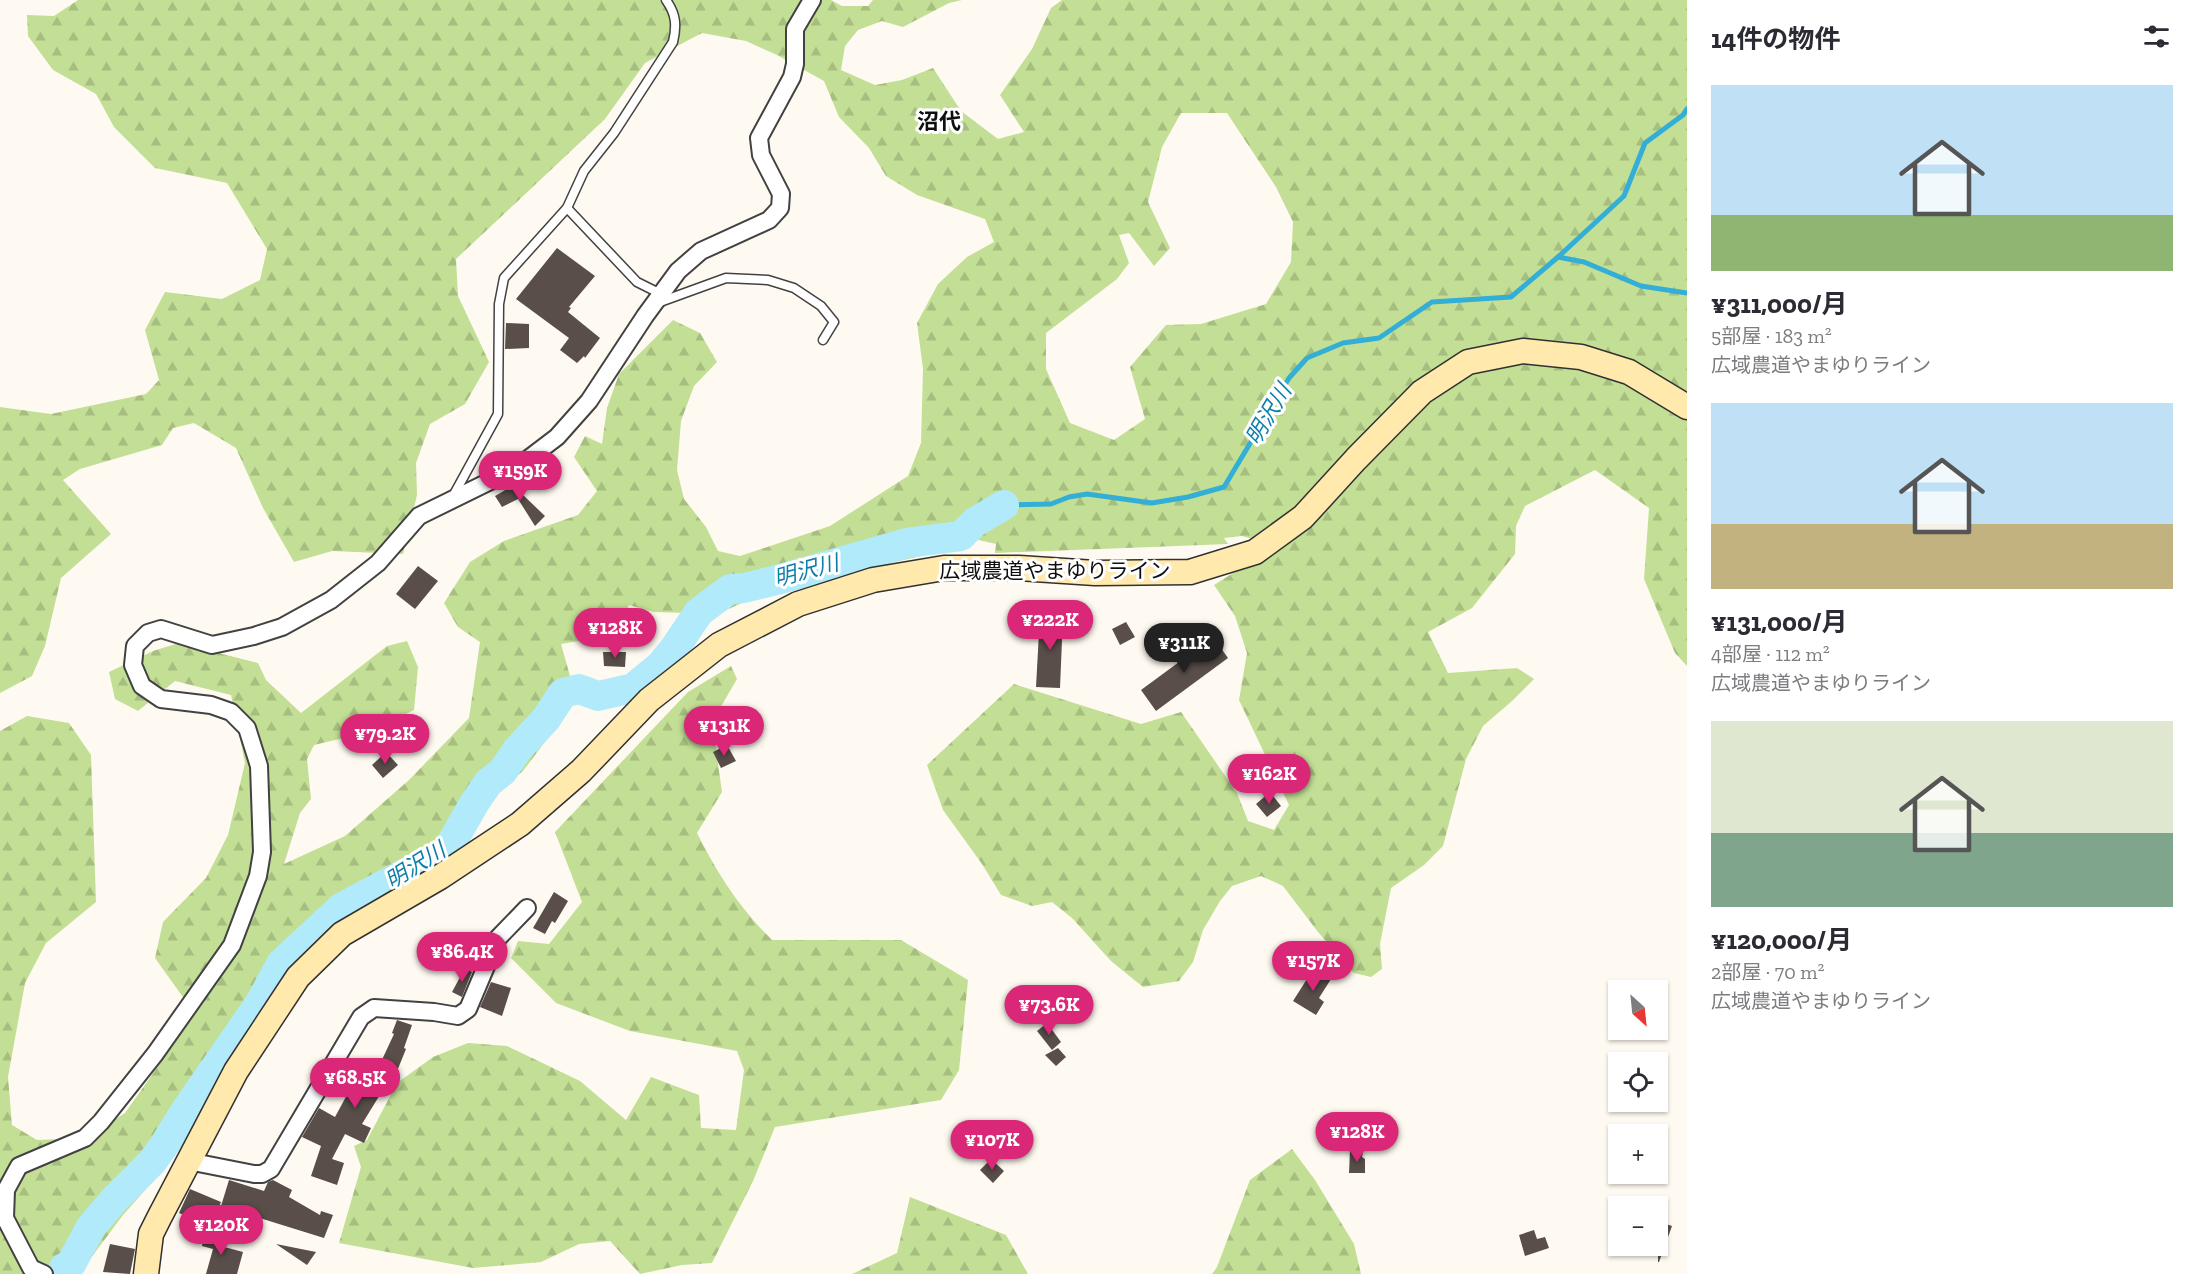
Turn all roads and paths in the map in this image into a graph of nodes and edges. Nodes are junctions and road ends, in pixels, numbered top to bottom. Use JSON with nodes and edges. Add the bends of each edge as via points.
{"nodes":[{"id":1,"x":666,"y":0,"type":"edge"},
{"id":2,"x":812,"y":0,"type":"edge"},
{"id":3,"x":567,"y":208,"type":"junction"},
{"id":4,"x":657,"y":299,"type":"junction"},
{"id":5,"x":823,"y":340,"type":"dead end"},
{"id":6,"x":1687,"y":407,"type":"edge"},
{"id":7,"x":451,"y":501,"type":"junction"},
{"id":8,"x":527,"y":908,"type":"dead end"},
{"id":9,"x":188,"y":1161,"type":"junction"},
{"id":10,"x":33,"y":1272,"type":"edge"},
{"id":11,"x":146,"y":1274,"type":"edge"}],
"edges":[{"from":1,"to":3,"type":"lane","via":[[676,25],[672,42],[614,133],[584,171]]},
{"from":2,"to":4,"type":"street","via":[[795,29],[792,77],[759,138],[761,155],[781,194],[780,208],[769,220],[701,251],[678,271]]},
{"from":3,"to":4,"type":"lane"},
{"from":3,"to":7,"type":"lane","via":[[504,278],[499,304],[498,414]]},
{"from":4,"to":5,"type":"lane","via":[[726,278],[768,280],[794,288],[821,306],[834,322]]},
{"from":4,"to":7,"type":"street","via":[[589,401],[557,437],[515,469]]},
{"from":6,"to":9,"type":"street","name":"広域農道やまゆりライン","via":[[1629,372],[1581,357],[1523,351],[1468,362],[1422,392],[1303,517],[1255,552],[1190,572],[944,568],[873,580],[798,604],[719,645],[658,693],[581,771],[520,824],[440,877],[342,934],[298,977],[236,1071]]},
{"from":7,"to":10,"type":"street","via":[[419,516],[378,563],[331,600],[282,627],[212,645],[161,629],[148,633],[135,646],[133,665],[142,686],[161,699],[210,705],[231,712],[247,728],[259,766],[262,852],[258,876],[232,945],[155,1054],[85,1138],[19,1166],[6,1190],[5,1218]]},
{"from":8,"to":9,"type":"street","via":[[498,938],[468,1009],[458,1016],[374,1008],[361,1017],[271,1169],[254,1174]]},
{"from":9,"to":11,"type":"street","name":"広域農道やまゆりライン","via":[[151,1234]]}]}
